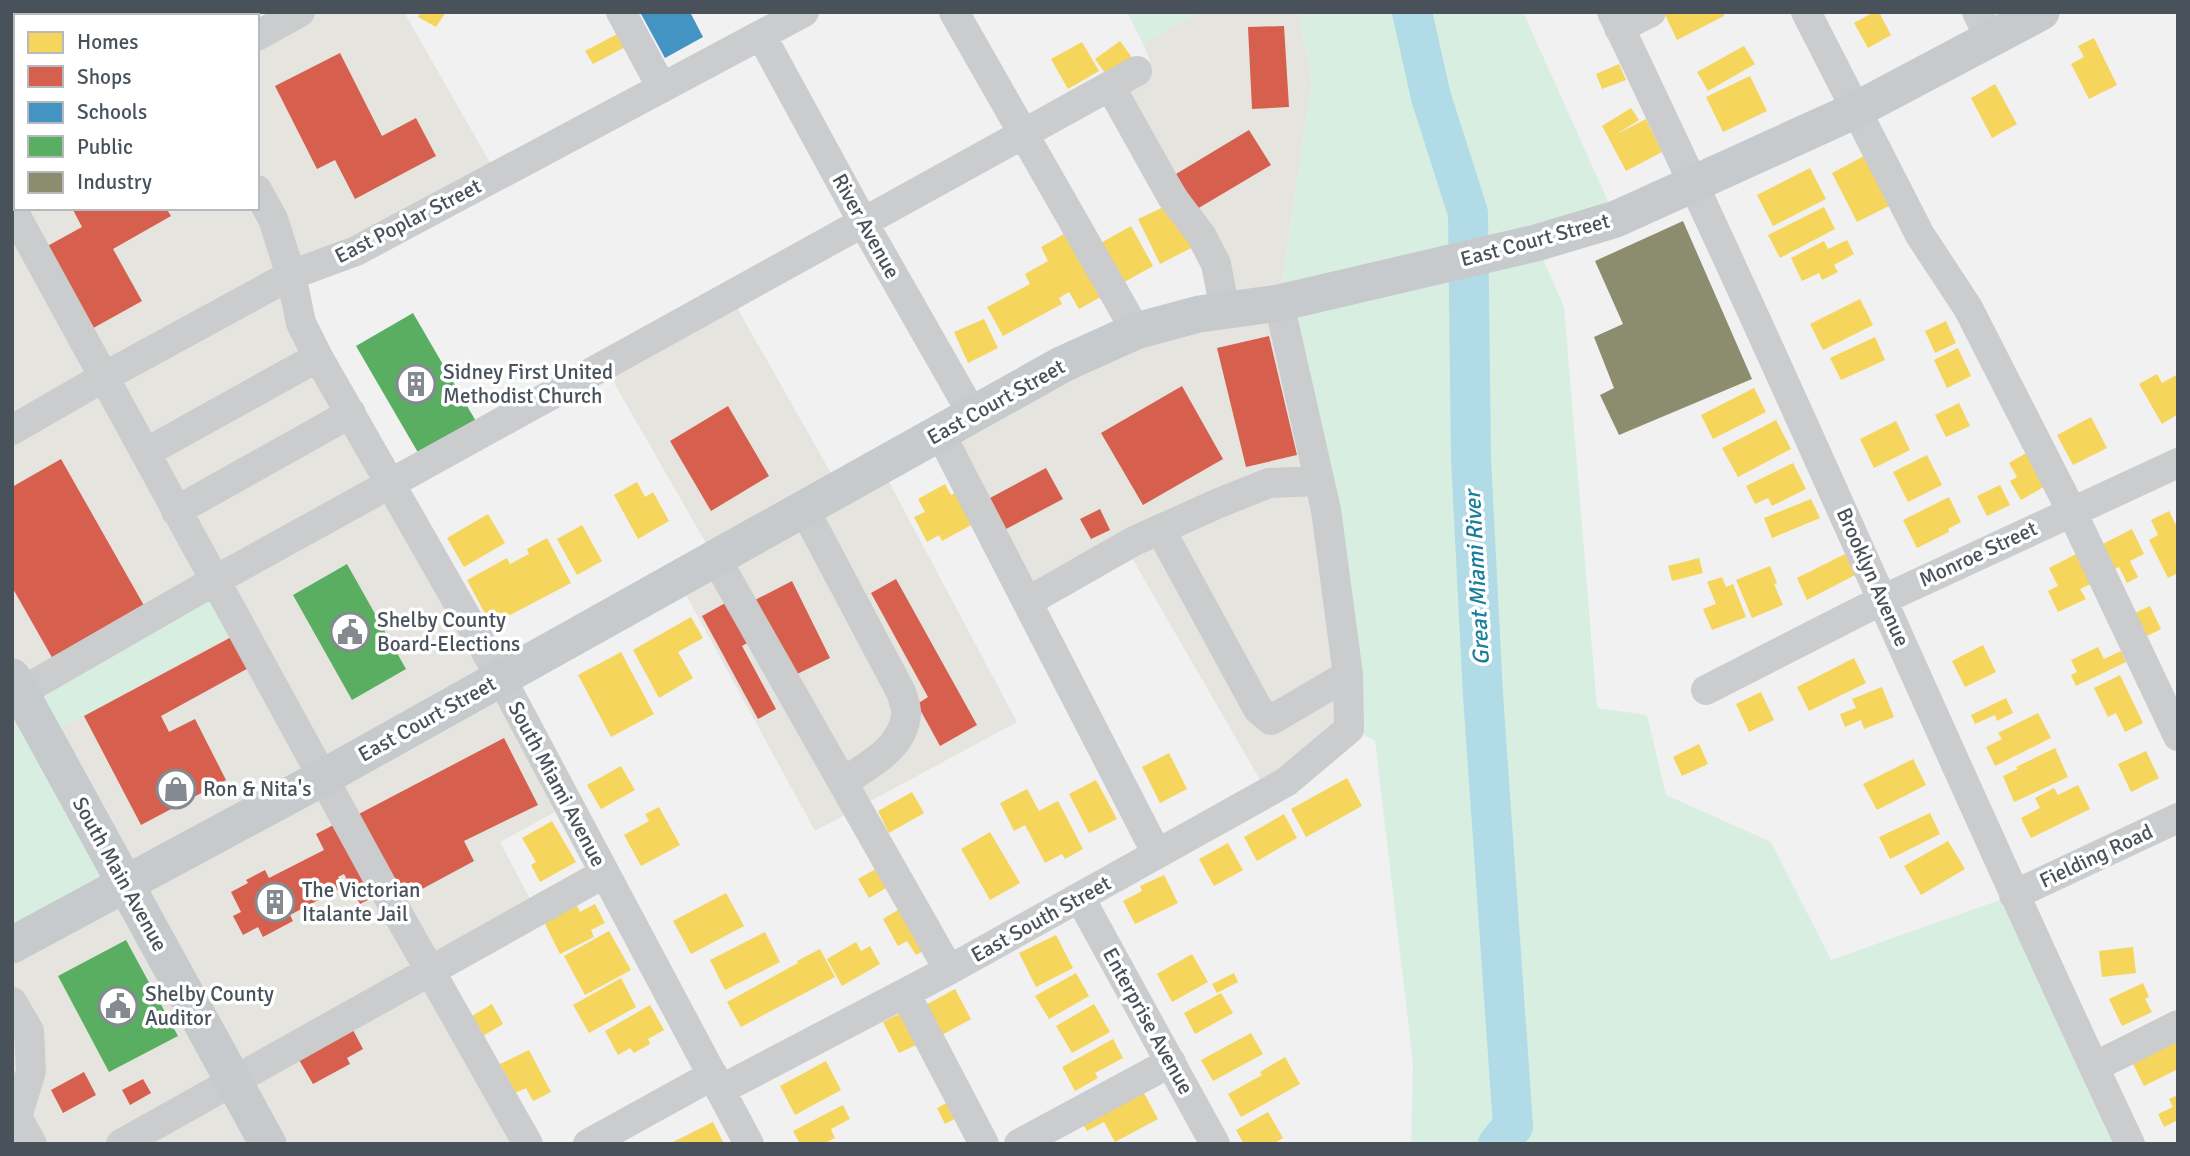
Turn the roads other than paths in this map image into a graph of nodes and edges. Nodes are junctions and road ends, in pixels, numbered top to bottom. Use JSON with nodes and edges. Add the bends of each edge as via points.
{"nodes":[{"id":1,"x":300,"y":12,"type":"edge"},
{"id":2,"x":621,"y":12,"type":"edge"},
{"id":3,"x":804,"y":12,"type":"edge"},
{"id":4,"x":954,"y":12,"type":"edge"},
{"id":5,"x":1651,"y":12,"type":"edge"},
{"id":6,"x":1807,"y":12,"type":"edge"},
{"id":7,"x":2041,"y":12,"type":"edge"},
{"id":8,"x":1616,"y":20,"type":"edge"},
{"id":9,"x":1984,"y":25,"type":"edge"},
{"id":10,"x":259,"y":35,"type":"edge"},
{"id":11,"x":761,"y":35,"type":"junction"},
{"id":12,"x":1137,"y":71,"type":"dead end"},
{"id":13,"x":1110,"y":86,"type":"junction"},
{"id":14,"x":662,"y":88,"type":"junction"},
{"id":15,"x":1856,"y":110,"type":"junction"},
{"id":16,"x":1024,"y":135,"type":"junction"},
{"id":17,"x":1695,"y":184,"type":"junction"},
{"id":18,"x":259,"y":194,"type":"edge"},
{"id":19,"x":12,"y":209,"type":"edge"},
{"id":20,"x":864,"y":224,"type":"junction"},
{"id":21,"x":291,"y":275,"type":"junction"},
{"id":22,"x":1279,"y":303,"type":"junction"},
{"id":23,"x":1225,"y":311,"type":"junction"},
{"id":24,"x":1136,"y":331,"type":"junction"},
{"id":25,"x":318,"y":357,"type":"junction"},
{"id":26,"x":104,"y":377,"type":"junction"},
{"id":27,"x":351,"y":413,"type":"junction"},
{"id":28,"x":973,"y":415,"type":"junction"},
{"id":29,"x":12,"y":430,"type":"edge"},
{"id":30,"x":940,"y":433,"type":"junction"},
{"id":31,"x":145,"y":453,"type":"junction"},
{"id":32,"x":2178,"y":463,"type":"edge"},
{"id":33,"x":1319,"y":481,"type":"junction"},
{"id":34,"x":392,"y":484,"type":"junction"},
{"id":35,"x":804,"y":509,"type":"junction"},
{"id":36,"x":2071,"y":510,"type":"junction"},
{"id":37,"x":176,"y":511,"type":"junction"},
{"id":38,"x":1160,"y":529,"type":"junction"},
{"id":39,"x":716,"y":559,"type":"junction"},
{"id":40,"x":214,"y":581,"type":"junction"},
{"id":41,"x":1884,"y":599,"type":"junction"},
{"id":42,"x":1027,"y":602,"type":"junction"},
{"id":43,"x":1348,"y":675,"type":"junction"},
{"id":44,"x":501,"y":678,"type":"junction"},
{"id":45,"x":16,"y":685,"type":"edge"},
{"id":46,"x":1706,"y":690,"type":"dead end"},
{"id":47,"x":2178,"y":736,"type":"edge"},
{"id":48,"x":322,"y":778,"type":"junction"},
{"id":49,"x":843,"y":782,"type":"junction"},
{"id":50,"x":2178,"y":818,"type":"edge"},
{"id":51,"x":1157,"y":854,"type":"junction"},
{"id":52,"x":605,"y":873,"type":"junction"},
{"id":53,"x":125,"y":884,"type":"junction"},
{"id":54,"x":2014,"y":895,"type":"junction"},
{"id":55,"x":1080,"y":898,"type":"junction"},
{"id":56,"x":12,"y":945,"type":"edge"},
{"id":57,"x":949,"y":970,"type":"junction"},
{"id":58,"x":431,"y":971,"type":"junction"},
{"id":59,"x":905,"y":993,"type":"junction"},
{"id":60,"x":12,"y":1002,"type":"edge"},
{"id":61,"x":2178,"y":1025,"type":"edge"},
{"id":62,"x":1171,"y":1062,"type":"junction"},
{"id":63,"x":2094,"y":1067,"type":"junction"},
{"id":64,"x":235,"y":1081,"type":"junction"},
{"id":65,"x":717,"y":1083,"type":"junction"},
{"id":66,"x":32,"y":1144,"type":"edge"},
{"id":67,"x":121,"y":1144,"type":"edge"},
{"id":68,"x":268,"y":1144,"type":"edge"},
{"id":69,"x":528,"y":1144,"type":"edge"},
{"id":70,"x":588,"y":1144,"type":"edge"},
{"id":71,"x":749,"y":1144,"type":"edge"},
{"id":72,"x":984,"y":1144,"type":"edge"},
{"id":73,"x":1019,"y":1144,"type":"edge"},
{"id":74,"x":1215,"y":1144,"type":"edge"},
{"id":75,"x":2130,"y":1144,"type":"edge"}],
"edges":[{"from":1,"to":10,"type":"street"},
{"from":2,"to":14,"type":"street"},
{"from":3,"to":11,"type":"street","name":"East Poplar Street"},
{"from":4,"to":16,"type":"street"},
{"from":5,"to":8,"type":"street"},
{"from":6,"to":15,"type":"street"},
{"from":7,"to":9,"type":"main road","name":"East Court Street"},
{"from":8,"to":17,"type":"street","name":"Brooklyn Avenue"},
{"from":9,"to":15,"type":"main road","name":"East Court Street"},
{"from":11,"to":14,"type":"street","name":"East Poplar Street"},
{"from":11,"to":20,"type":"street","name":"River Avenue"},
{"from":12,"to":13,"type":"street"},
{"from":13,"to":16,"type":"street"},
{"from":13,"to":23,"type":"street","via":[[1172,197],[1216,264]]},
{"from":14,"to":21,"type":"street","name":"East Poplar Street","via":[[356,251]]},
{"from":15,"to":17,"type":"main road","name":"East Court Street"},
{"from":15,"to":36,"type":"street","via":[[1920,235],[1968,307]]},
{"from":16,"to":20,"type":"street"},
{"from":16,"to":24,"type":"street"},
{"from":17,"to":22,"type":"main road","name":"East Court Street","via":[[1616,219],[1536,243]]},
{"from":17,"to":41,"type":"street","name":"Brooklyn Avenue"},
{"from":18,"to":21,"type":"street","name":"South Miami Avenue","via":[[273,219]]},
{"from":19,"to":26,"type":"street"},
{"from":20,"to":28,"type":"street","name":"River Avenue"},
{"from":20,"to":34,"type":"street"},
{"from":21,"to":25,"type":"street","name":"South Miami Avenue","via":[[301,323]]},
{"from":21,"to":26,"type":"street","name":"East Poplar Street"},
{"from":22,"to":23,"type":"main road","name":"East Court Street"},
{"from":22,"to":33,"type":"street"},
{"from":23,"to":24,"type":"main road","name":"East Court Street"},
{"from":24,"to":28,"type":"main road","name":"East Court Street","via":[[1063,364]]},
{"from":25,"to":27,"type":"street","name":"South Miami Avenue"},
{"from":25,"to":31,"type":"street"},
{"from":26,"to":29,"type":"street","name":"East Poplar Street"},
{"from":26,"to":31,"type":"street"},
{"from":27,"to":34,"type":"street","name":"South Miami Avenue"},
{"from":27,"to":37,"type":"street"},
{"from":28,"to":30,"type":"main road","name":"East Court Street"},
{"from":30,"to":35,"type":"main road","name":"East Court Street"},
{"from":30,"to":42,"type":"street"},
{"from":31,"to":37,"type":"street"},
{"from":32,"to":36,"type":"street","name":"Monroe Street"},
{"from":33,"to":38,"type":"street","via":[[1269,483]]},
{"from":33,"to":43,"type":"street"},
{"from":34,"to":40,"type":"street"},
{"from":34,"to":44,"type":"street","name":"South Miami Avenue"},
{"from":35,"to":39,"type":"main road","name":"East Court Street"},
{"from":35,"to":49,"type":"street","via":[[901,692],[906,714],[898,740]]},
{"from":36,"to":41,"type":"street","name":"Monroe Street"},
{"from":36,"to":47,"type":"street"},
{"from":37,"to":40,"type":"street"},
{"from":38,"to":42,"type":"street"},
{"from":38,"to":43,"type":"street","via":[[1258,709],[1271,720]]},
{"from":39,"to":44,"type":"main road","name":"East Court Street"},
{"from":39,"to":49,"type":"street"},
{"from":40,"to":45,"type":"street"},
{"from":40,"to":48,"type":"street"},
{"from":41,"to":46,"type":"street","name":"Monroe Street"},
{"from":41,"to":54,"type":"street","name":"Brooklyn Avenue"},
{"from":42,"to":51,"type":"street"},
{"from":43,"to":51,"type":"street","name":"East South Street","via":[[1349,729],[1286,782]]},
{"from":44,"to":48,"type":"main road","name":"East Court Street"},
{"from":44,"to":52,"type":"street","name":"South Miami Avenue"},
{"from":45,"to":53,"type":"main road","name":"South Main Avenue"},
{"from":48,"to":53,"type":"main road","name":"East Court Street"},
{"from":48,"to":58,"type":"street"},
{"from":49,"to":57,"type":"street"},
{"from":50,"to":54,"type":"street","name":"Fielding Road"},
{"from":51,"to":55,"type":"street","name":"East South Street"},
{"from":52,"to":58,"type":"street"},
{"from":52,"to":65,"type":"street","name":"South Miami Avenue"},
{"from":53,"to":56,"type":"main road","name":"East Court Street"},
{"from":53,"to":64,"type":"main road","name":"South Main Avenue"},
{"from":54,"to":63,"type":"street","name":"Brooklyn Avenue"},
{"from":55,"to":57,"type":"street","name":"East South Street"},
{"from":55,"to":62,"type":"street","name":"Enterprise Avenue"},
{"from":57,"to":59,"type":"street","name":"East South Street"},
{"from":58,"to":64,"type":"street"},
{"from":58,"to":69,"type":"street"},
{"from":59,"to":65,"type":"street","name":"East South Street"},
{"from":59,"to":72,"type":"street"},
{"from":60,"to":66,"type":"street","via":[[29,1031],[32,1071],[17,1116]]},
{"from":61,"to":63,"type":"street"},
{"from":62,"to":73,"type":"street"},
{"from":62,"to":74,"type":"street","name":"Enterprise Avenue"},
{"from":63,"to":75,"type":"street","name":"Brooklyn Avenue"},
{"from":64,"to":67,"type":"street"},
{"from":64,"to":68,"type":"main road","name":"South Main Avenue"},
{"from":65,"to":70,"type":"street","name":"East South Street"},
{"from":65,"to":71,"type":"street","name":"South Miami Avenue"}]}
